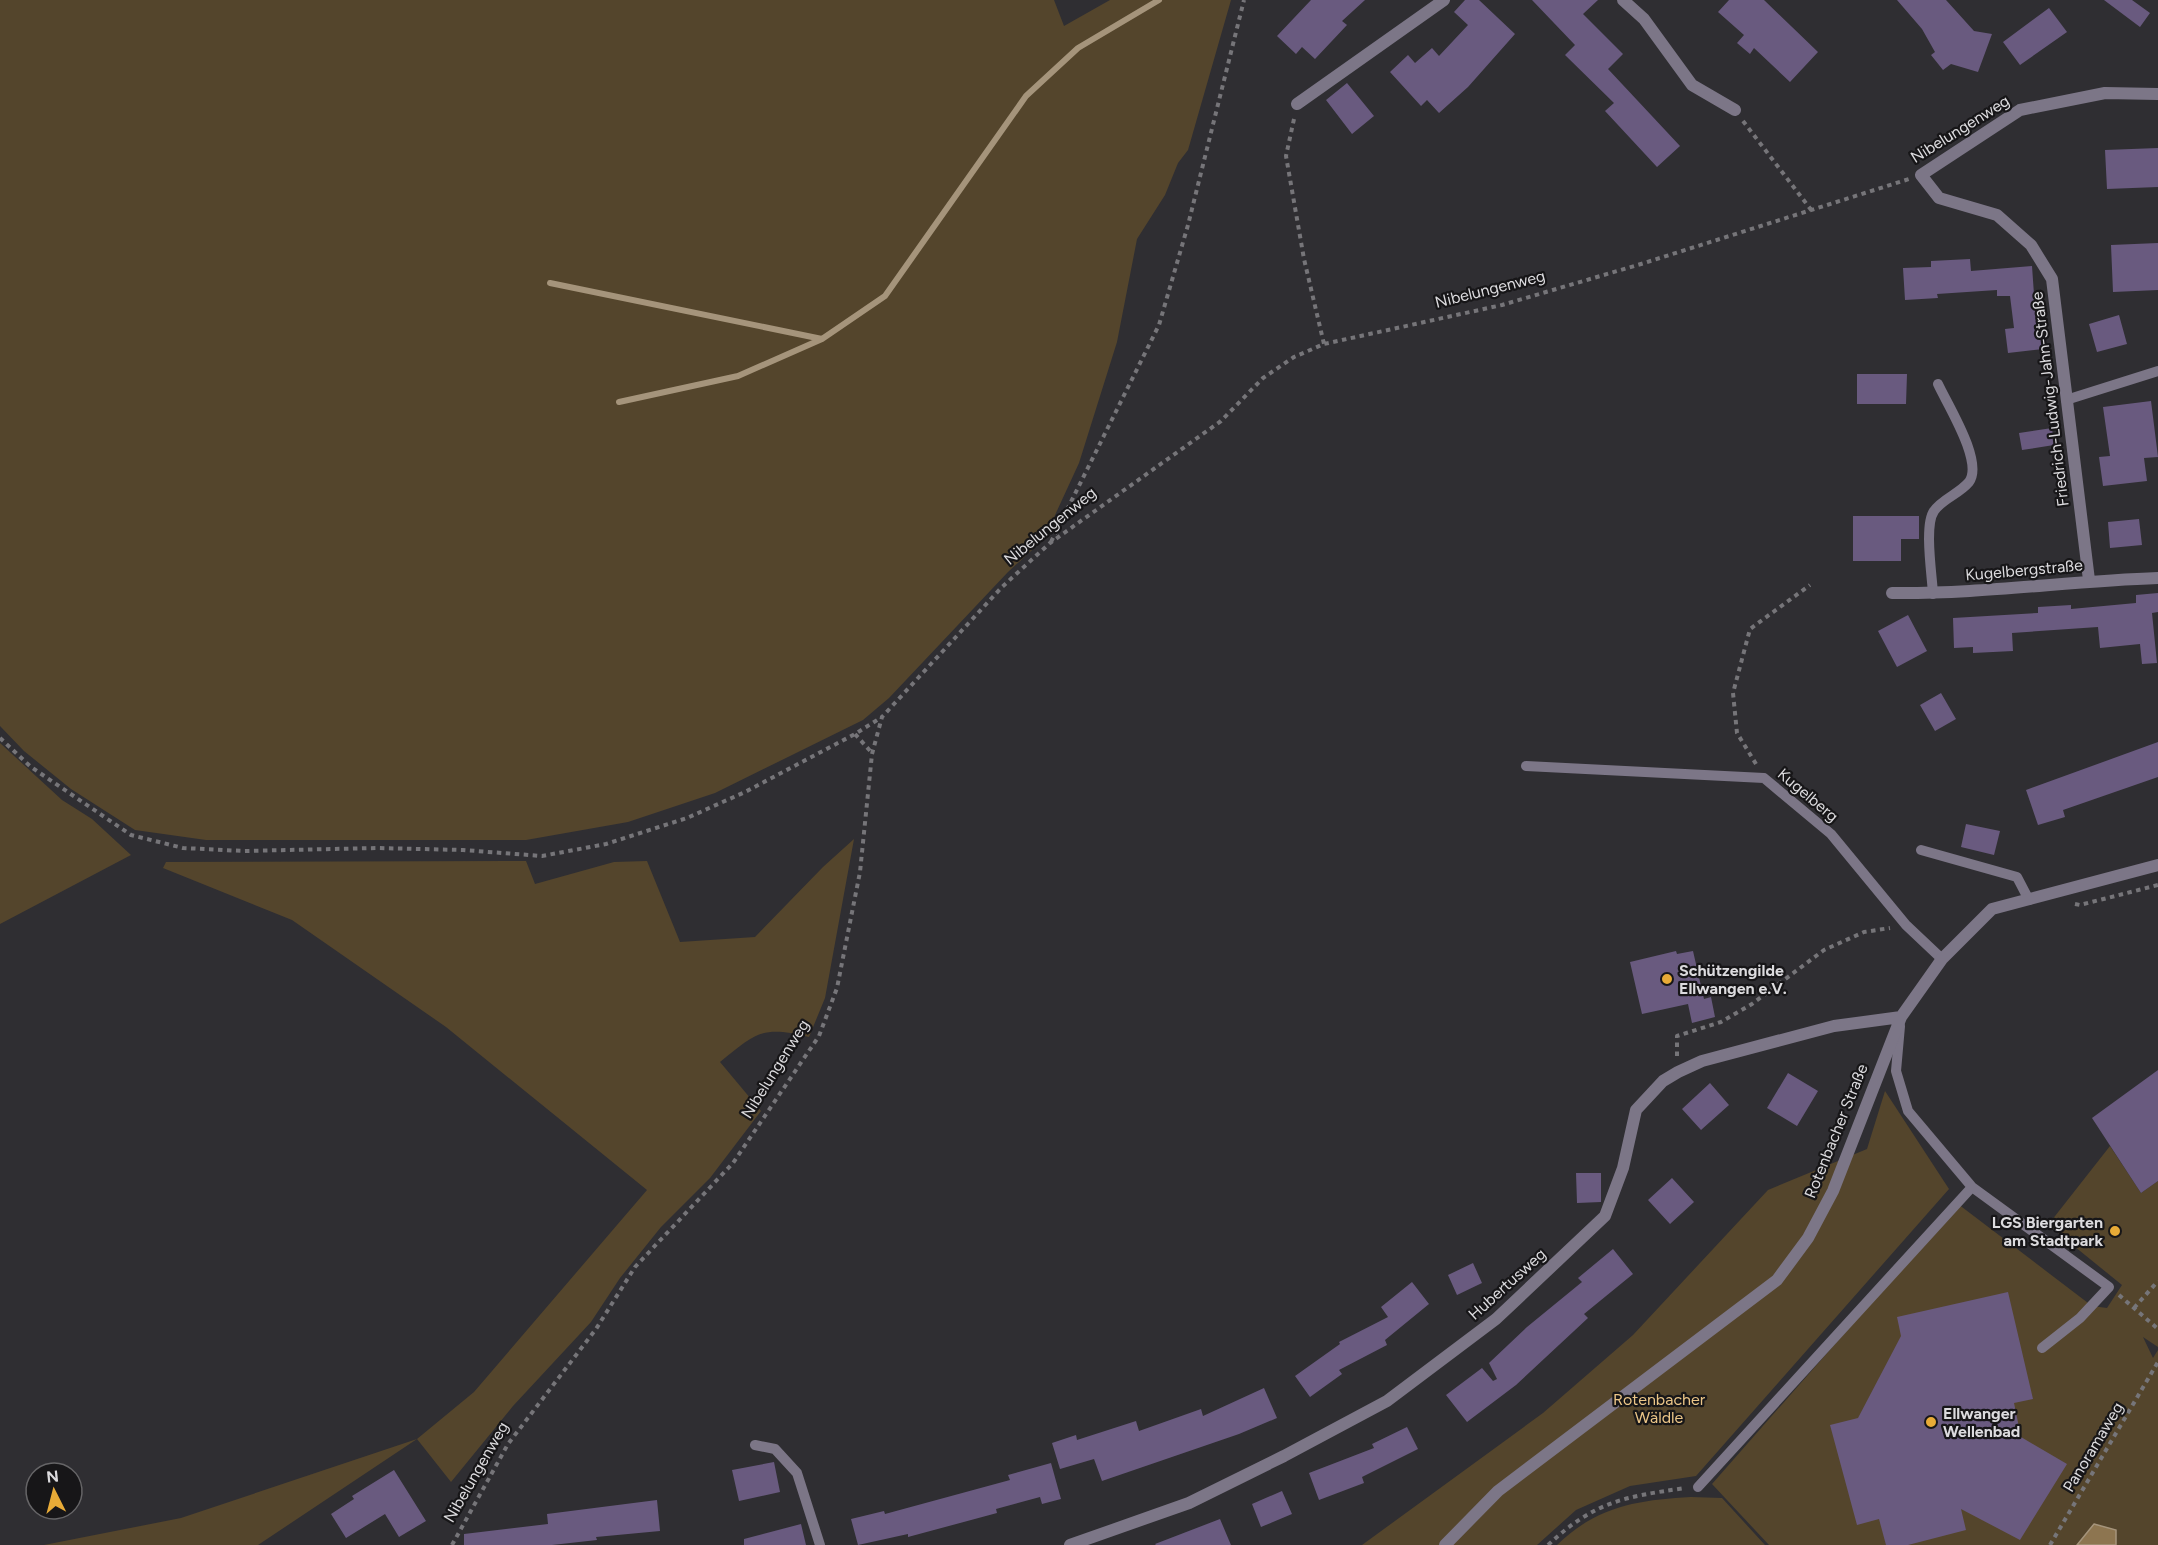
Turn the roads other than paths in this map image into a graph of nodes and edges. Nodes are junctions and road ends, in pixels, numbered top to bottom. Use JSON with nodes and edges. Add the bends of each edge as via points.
{"nodes":[{"id":1,"x":1444,"y":0,"type":"edge"},
{"id":2,"x":1623,"y":0,"type":"edge"},
{"id":3,"x":2158,"y":94,"type":"edge"},
{"id":4,"x":1297,"y":104,"type":"road end"},
{"id":5,"x":1735,"y":110,"type":"road end"},
{"id":6,"x":1921,"y":175,"type":"joint"},
{"id":7,"x":2158,"y":371,"type":"edge"},
{"id":8,"x":1938,"y":384,"type":"dead end"},
{"id":9,"x":2066,"y":400,"type":"junction"},
{"id":10,"x":2158,"y":578,"type":"edge"},
{"id":11,"x":2089,"y":580,"type":"junction"},
{"id":12,"x":1892,"y":593,"type":"dead end"},
{"id":13,"x":1933,"y":594,"type":"junction"},
{"id":14,"x":1526,"y":766,"type":"dead end"},
{"id":15,"x":1921,"y":850,"type":"dead end"},
{"id":16,"x":2158,"y":865,"type":"edge"},
{"id":17,"x":2029,"y":900,"type":"junction"},
{"id":18,"x":1942,"y":959,"type":"junction"},
{"id":19,"x":1901,"y":1017,"type":"junction"},
{"id":20,"x":1972,"y":1187,"type":"junction"},
{"id":21,"x":2042,"y":1348,"type":"dead end"},
{"id":22,"x":754,"y":1445,"type":"dead end"},
{"id":23,"x":1698,"y":1487,"type":"road end"},
{"id":24,"x":820,"y":1545,"type":"edge"},
{"id":25,"x":1070,"y":1545,"type":"edge"},
{"id":26,"x":1445,"y":1545,"type":"edge"}],
"edges":[{"from":1,"to":4,"type":"street"},
{"from":2,"to":5,"type":"street","via":[[1644,19],[1692,85]]},
{"from":3,"to":6,"type":"street","name":"Nibelungenweg","via":[[2105,93],[2020,110]]},
{"from":6,"to":9,"type":"street","name":"Friedrich-Ludwig-Jahn-Straße","via":[[1939,198],[1997,214],[2031,245],[2052,279]]},
{"from":7,"to":9,"type":"lane"},
{"from":8,"to":13,"type":"lane","via":[[1974,463],[1971,478],[1960,492],[1934,510],[1929,522]]},
{"from":9,"to":11,"type":"street","name":"Friedrich-Ludwig-Jahn-Straße"},
{"from":10,"to":11,"type":"street","name":"Kugelbergstraße"},
{"from":11,"to":13,"type":"street","name":"Kugelbergstraße"},
{"from":12,"to":13,"type":"street","name":"Kugelbergstraße"},
{"from":14,"to":18,"type":"lane","name":"Kugelberg","via":[[1764,778],[1831,834],[1906,925]]},
{"from":15,"to":17,"type":"lane","via":[[2017,877]]},
{"from":16,"to":17,"type":"street","name":"Rotenbacher Straße"},
{"from":17,"to":18,"type":"street","name":"Rotenbacher Straße","via":[[1992,909]]},
{"from":18,"to":19,"type":"street","name":"Rotenbacher Straße"},
{"from":19,"to":20,"type":"lane","via":[[1896,1071],[1908,1111]]},
{"from":19,"to":25,"type":"street","name":"Hubertusweg","via":[[1834,1026],[1702,1061],[1663,1081],[1636,1110],[1623,1168],[1605,1216],[1496,1319],[1387,1401],[1284,1456],[1189,1503]]},
{"from":19,"to":26,"type":"street","name":"Rotenbacher Straße","via":[[1833,1191],[1808,1238],[1776,1280],[1498,1491]]},
{"from":20,"to":21,"type":"lane","via":[[2109,1287],[2080,1318]]},
{"from":20,"to":23,"type":"lane"},
{"from":22,"to":24,"type":"lane","via":[[775,1449],[797,1473]]}]}
